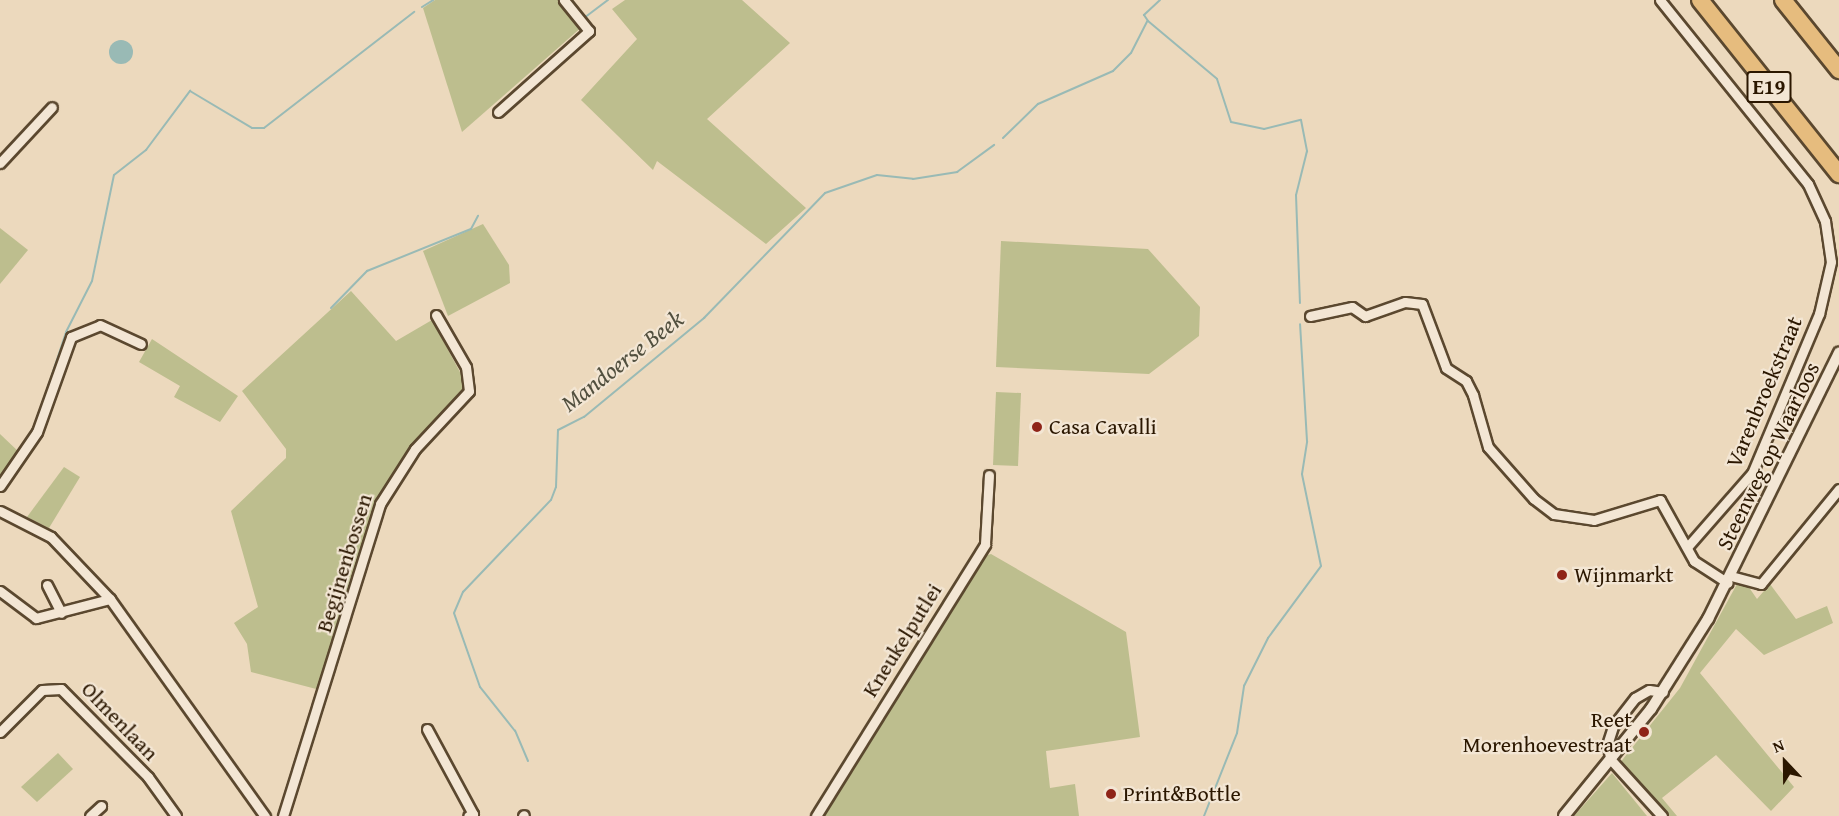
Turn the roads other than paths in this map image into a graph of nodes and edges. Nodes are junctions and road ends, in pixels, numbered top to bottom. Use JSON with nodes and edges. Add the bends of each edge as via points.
{"nodes":[{"id":1,"x":564,"y":0,"type":"edge"},
{"id":2,"x":1660,"y":0,"type":"edge"},
{"id":3,"x":1700,"y":0,"type":"edge"},
{"id":4,"x":1783,"y":0,"type":"edge"},
{"id":5,"x":1839,"y":70,"type":"edge"},
{"id":6,"x":52,"y":107,"type":"dead end"},
{"id":7,"x":498,"y":112,"type":"dead end"},
{"id":8,"x":0,"y":163,"type":"edge"},
{"id":9,"x":1839,"y":174,"type":"edge"},
{"id":10,"x":436,"y":315,"type":"dead end"},
{"id":11,"x":1310,"y":316,"type":"dead end"},
{"id":12,"x":141,"y":344,"type":"dead end"},
{"id":13,"x":1839,"y":353,"type":"edge"},
{"id":14,"x":989,"y":475,"type":"dead end"},
{"id":15,"x":0,"y":486,"type":"edge"},
{"id":16,"x":1839,"y":489,"type":"edge"},
{"id":17,"x":0,"y":511,"type":"edge"},
{"id":18,"x":1688,"y":546,"type":"junction"},
{"id":19,"x":1730,"y":580,"type":"junction"},
{"id":20,"x":47,"y":585,"type":"dead end"},
{"id":21,"x":0,"y":591,"type":"edge"},
{"id":22,"x":110,"y":599,"type":"junction"},
{"id":23,"x":60,"y":613,"type":"junction"},
{"id":24,"x":1663,"y":692,"type":"junction"},
{"id":25,"x":427,"y":729,"type":"dead end"},
{"id":26,"x":0,"y":732,"type":"edge"},
{"id":27,"x":1611,"y":760,"type":"junction"},
{"id":28,"x":101,"y":806,"type":"dead end"},
{"id":29,"x":90,"y":816,"type":"edge"},
{"id":30,"x":176,"y":816,"type":"edge"},
{"id":31,"x":265,"y":816,"type":"edge"},
{"id":32,"x":283,"y":816,"type":"edge"},
{"id":33,"x":468,"y":816,"type":"edge"},
{"id":34,"x":816,"y":816,"type":"edge"},
{"id":35,"x":1564,"y":816,"type":"edge"},
{"id":36,"x":1662,"y":816,"type":"edge"}],
"edges":[{"from":1,"to":7,"type":"street","via":[[589,31]]},
{"from":2,"to":18,"type":"street","name":"Varenbroekstraat","via":[[1808,184],[1825,221],[1831,262],[1819,314],[1752,473]]},
{"from":3,"to":9,"type":"highway","number":"E19"},
{"from":4,"to":5,"type":"highway"},
{"from":6,"to":8,"type":"street"},
{"from":10,"to":32,"type":"street","name":"Begijnenbossen","via":[[466,367],[469,391],[415,449],[383,498]]},
{"from":11,"to":18,"type":"street","via":[[1352,307],[1365,316],[1406,302],[1422,304],[1446,368],[1466,381],[1473,395],[1488,447],[1534,499],[1554,514],[1594,520],[1660,500]]},
{"from":12,"to":15,"type":"street","via":[[100,325],[71,336],[38,432]]},
{"from":13,"to":19,"type":"street","name":"Steenweg op Waarloos"},
{"from":14,"to":34,"type":"street","name":"Kneukelputlei","via":[[985,544]]},
{"from":16,"to":19,"type":"street","name":"Steenweg op Waarloos","via":[[1761,584]]},
{"from":17,"to":22,"type":"street","via":[[51,537]]},
{"from":18,"to":19,"type":"street","via":[[1703,572]]},
{"from":19,"to":24,"type":"street","name":"Steenweg op Waarloos"},
{"from":20,"to":23,"type":"street"},
{"from":21,"to":23,"type":"street","via":[[36,618]]},
{"from":22,"to":23,"type":"street"},
{"from":22,"to":31,"type":"street"},
{"from":24,"to":27,"type":"street","name":"Steenweg op Waarloos"},
{"from":24,"to":27,"type":"street","via":[[1649,690],[1635,698],[1612,726],[1607,745]]},
{"from":25,"to":33,"type":"street","via":[[473,814]]},
{"from":26,"to":30,"type":"street","name":"Olmenlaan","via":[[42,690],[61,689],[148,777]]},
{"from":27,"to":35,"type":"street","name":"Steenweg op Waarloos"},
{"from":27,"to":36,"type":"street"},
{"from":28,"to":29,"type":"street"}]}
